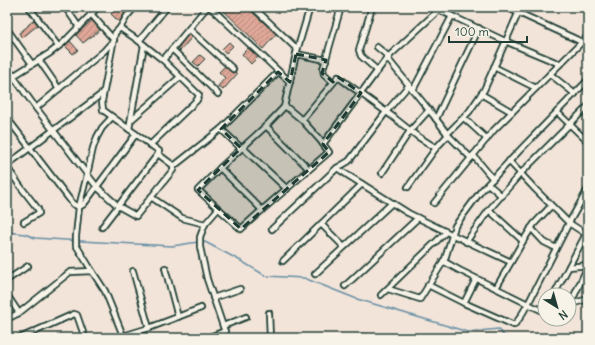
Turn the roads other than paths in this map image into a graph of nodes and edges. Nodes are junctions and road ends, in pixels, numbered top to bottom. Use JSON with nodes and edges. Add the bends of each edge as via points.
{"nodes":[{"id":1,"x":29,"y":7,"type":"edge"},
{"id":2,"x":65,"y":7,"type":"edge"},
{"id":3,"x":98,"y":7,"type":"edge"},
{"id":4,"x":135,"y":7,"type":"edge"},
{"id":5,"x":167,"y":7,"type":"edge"},
{"id":6,"x":207,"y":7,"type":"edge"},
{"id":7,"x":210,"y":7,"type":"edge"},
{"id":8,"x":253,"y":7,"type":"edge"},
{"id":9,"x":310,"y":7,"type":"edge"},
{"id":10,"x":341,"y":7,"type":"edge"},
{"id":11,"x":372,"y":7,"type":"edge"},
{"id":12,"x":506,"y":7,"type":"edge"},
{"id":13,"x":521,"y":7,"type":"edge"},
{"id":14,"x":441,"y":8,"type":"edge"},
{"id":15,"x":518,"y":13,"type":"junction"},
{"id":16,"x":91,"y":14,"type":"junction"},
{"id":17,"x":452,"y":16,"type":"junction"},
{"id":18,"x":79,"y":27,"type":"junction"},
{"id":19,"x":120,"y":28,"type":"junction"},
{"id":20,"x":478,"y":28,"type":"junction"},
{"id":21,"x":7,"y":29,"type":"edge"},
{"id":22,"x":189,"y":29,"type":"junction"},
{"id":23,"x":588,"y":36,"type":"edge"},
{"id":24,"x":114,"y":40,"type":"junction"},
{"id":25,"x":140,"y":41,"type":"junction"},
{"id":26,"x":505,"y":41,"type":"junction"},
{"id":27,"x":582,"y":42,"type":"junction"},
{"id":28,"x":144,"y":45,"type":"junction"},
{"id":29,"x":58,"y":46,"type":"junction"},
{"id":30,"x":377,"y":47,"type":"dead end"},
{"id":31,"x":172,"y":49,"type":"junction"},
{"id":32,"x":297,"y":52,"type":"junction"},
{"id":33,"x":388,"y":57,"type":"junction"},
{"id":34,"x":39,"y":60,"type":"junction"},
{"id":35,"x":163,"y":60,"type":"junction"},
{"id":36,"x":326,"y":60,"type":"junction"},
{"id":37,"x":32,"y":64,"type":"junction"},
{"id":38,"x":560,"y":64,"type":"junction"},
{"id":39,"x":494,"y":68,"type":"junction"},
{"id":40,"x":233,"y":69,"type":"dead end"},
{"id":41,"x":378,"y":71,"type":"junction"},
{"id":42,"x":278,"y":72,"type":"junction"},
{"id":43,"x":550,"y":74,"type":"junction"},
{"id":44,"x":13,"y":76,"type":"junction"},
{"id":45,"x":180,"y":77,"type":"junction"},
{"id":46,"x":7,"y":80,"type":"edge"},
{"id":47,"x":588,"y":80,"type":"edge"},
{"id":48,"x":290,"y":82,"type":"junction"},
{"id":49,"x":333,"y":82,"type":"junction"},
{"id":50,"x":409,"y":85,"type":"junction"},
{"id":51,"x":536,"y":88,"type":"junction"},
{"id":52,"x":59,"y":89,"type":"junction"},
{"id":53,"x":413,"y":90,"type":"junction"},
{"id":54,"x":103,"y":93,"type":"junction"},
{"id":55,"x":361,"y":93,"type":"junction"},
{"id":56,"x":218,"y":94,"type":"dead end"},
{"id":57,"x":481,"y":94,"type":"junction"},
{"id":58,"x":574,"y":94,"type":"junction"},
{"id":59,"x":284,"y":106,"type":"junction"},
{"id":60,"x":588,"y":106,"type":"edge"},
{"id":61,"x":36,"y":108,"type":"junction"},
{"id":62,"x":429,"y":110,"type":"junction"},
{"id":63,"x":386,"y":112,"type":"junction"},
{"id":64,"x":512,"y":112,"type":"junction"},
{"id":65,"x":557,"y":112,"type":"junction"},
{"id":66,"x":112,"y":117,"type":"junction"},
{"id":67,"x":7,"y":118,"type":"edge"},
{"id":68,"x":464,"y":118,"type":"junction"},
{"id":69,"x":436,"y":119,"type":"junction"},
{"id":70,"x":131,"y":120,"type":"junction"},
{"id":71,"x":302,"y":120,"type":"junction"},
{"id":72,"x":570,"y":124,"type":"junction"},
{"id":73,"x":266,"y":126,"type":"junction"},
{"id":74,"x":128,"y":129,"type":"junction"},
{"id":75,"x":221,"y":129,"type":"junction"},
{"id":76,"x":54,"y":131,"type":"junction"},
{"id":77,"x":410,"y":131,"type":"junction"},
{"id":78,"x":136,"y":134,"type":"junction"},
{"id":79,"x":447,"y":134,"type":"junction"},
{"id":80,"x":487,"y":139,"type":"junction"},
{"id":81,"x":588,"y":142,"type":"edge"},
{"id":82,"x":323,"y":144,"type":"junction"},
{"id":83,"x":150,"y":145,"type":"junction"},
{"id":84,"x":30,"y":148,"type":"junction"},
{"id":85,"x":242,"y":148,"type":"junction"},
{"id":86,"x":436,"y":148,"type":"junction"},
{"id":87,"x":158,"y":154,"type":"junction"},
{"id":88,"x":472,"y":157,"type":"junction"},
{"id":89,"x":509,"y":161,"type":"junction"},
{"id":90,"x":7,"y":166,"type":"edge"},
{"id":91,"x":174,"y":166,"type":"junction"},
{"id":92,"x":220,"y":168,"type":"junction"},
{"id":93,"x":338,"y":168,"type":"junction"},
{"id":94,"x":309,"y":169,"type":"junction"},
{"id":95,"x":382,"y":173,"type":"dead end"},
{"id":96,"x":520,"y":174,"type":"junction"},
{"id":97,"x":87,"y":175,"type":"junction"},
{"id":98,"x":492,"y":179,"type":"junction"},
{"id":99,"x":362,"y":184,"type":"junction"},
{"id":100,"x":488,"y":184,"type":"junction"},
{"id":101,"x":97,"y":187,"type":"junction"},
{"id":102,"x":408,"y":187,"type":"dead end"},
{"id":103,"x":286,"y":189,"type":"junction"},
{"id":104,"x":588,"y":189,"type":"edge"},
{"id":105,"x":502,"y":196,"type":"junction"},
{"id":106,"x":151,"y":197,"type":"junction"},
{"id":107,"x":392,"y":202,"type":"junction"},
{"id":108,"x":434,"y":203,"type":"dead end"},
{"id":109,"x":118,"y":206,"type":"junction"},
{"id":110,"x":551,"y":206,"type":"junction"},
{"id":111,"x":79,"y":207,"type":"junction"},
{"id":112,"x":218,"y":209,"type":"junction"},
{"id":113,"x":262,"y":210,"type":"junction"},
{"id":114,"x":489,"y":210,"type":"junction"},
{"id":115,"x":418,"y":218,"type":"junction"},
{"id":116,"x":24,"y":222,"type":"dead end"},
{"id":117,"x":569,"y":223,"type":"junction"},
{"id":118,"x":205,"y":224,"type":"junction"},
{"id":119,"x":321,"y":224,"type":"junction"},
{"id":120,"x":102,"y":227,"type":"dead end"},
{"id":121,"x":531,"y":228,"type":"junction"},
{"id":122,"x":272,"y":229,"type":"dead end"},
{"id":123,"x":446,"y":232,"type":"junction"},
{"id":124,"x":587,"y":232,"type":"edge"},
{"id":125,"x":453,"y":235,"type":"junction"},
{"id":126,"x":523,"y":241,"type":"junction"},
{"id":127,"x":466,"y":242,"type":"junction"},
{"id":128,"x":344,"y":247,"type":"junction"},
{"id":129,"x":556,"y":248,"type":"junction"},
{"id":130,"x":283,"y":261,"type":"dead end"},
{"id":131,"x":443,"y":261,"type":"junction"},
{"id":132,"x":511,"y":262,"type":"junction"},
{"id":133,"x":28,"y":266,"type":"dead end"},
{"id":134,"x":588,"y":266,"type":"edge"},
{"id":135,"x":569,"y":267,"type":"junction"},
{"id":136,"x":165,"y":268,"type":"dead end"},
{"id":137,"x":133,"y":271,"type":"dead end"},
{"id":138,"x":92,"y":272,"type":"junction"},
{"id":139,"x":315,"y":274,"type":"dead end"},
{"id":140,"x":476,"y":279,"type":"junction"},
{"id":141,"x":7,"y":280,"type":"edge"},
{"id":142,"x":428,"y":285,"type":"junction"},
{"id":143,"x":345,"y":286,"type":"dead end"},
{"id":144,"x":558,"y":287,"type":"edge"},
{"id":145,"x":388,"y":288,"type":"junction"},
{"id":146,"x":496,"y":288,"type":"junction"},
{"id":147,"x":240,"y":290,"type":"dead end"},
{"id":148,"x":577,"y":290,"type":"edge"},
{"id":149,"x":7,"y":295,"type":"edge"},
{"id":150,"x":381,"y":295,"type":"dead end"},
{"id":151,"x":213,"y":298,"type":"junction"},
{"id":152,"x":588,"y":299,"type":"edge"},
{"id":153,"x":464,"y":303,"type":"junction"},
{"id":154,"x":577,"y":303,"type":"edge"},
{"id":155,"x":528,"y":304,"type":"junction"},
{"id":156,"x":201,"y":308,"type":"dead end"},
{"id":157,"x":537,"y":308,"type":"edge"},
{"id":158,"x":19,"y":313,"type":"junction"},
{"id":159,"x":270,"y":313,"type":"dead end"},
{"id":160,"x":178,"y":317,"type":"junction"},
{"id":161,"x":246,"y":318,"type":"dead end"},
{"id":162,"x":7,"y":319,"type":"edge"},
{"id":163,"x":223,"y":326,"type":"junction"},
{"id":164,"x":149,"y":328,"type":"junction"},
{"id":165,"x":225,"y":331,"type":"junction"},
{"id":166,"x":124,"y":337,"type":"edge"},
{"id":167,"x":20,"y":338,"type":"edge"},
{"id":168,"x":85,"y":338,"type":"edge"},
{"id":169,"x":207,"y":338,"type":"edge"},
{"id":170,"x":227,"y":338,"type":"edge"},
{"id":171,"x":270,"y":338,"type":"edge"}],
"edges":[{"from":1,"to":29,"type":"street"},
{"from":2,"to":18,"type":"street"},
{"from":3,"to":16,"type":"street"},
{"from":4,"to":19,"type":"street"},
{"from":5,"to":25,"type":"street"},
{"from":6,"to":22,"type":"street"},
{"from":7,"to":42,"type":"street"},
{"from":8,"to":32,"type":"street"},
{"from":9,"to":32,"type":"street"},
{"from":10,"to":36,"type":"street"},
{"from":11,"to":41,"type":"street","via":[[359,50],[361,56]]},
{"from":12,"to":15,"type":"street"},
{"from":13,"to":15,"type":"street"},
{"from":14,"to":17,"type":"street"},
{"from":14,"to":33,"type":"street"},
{"from":15,"to":26,"type":"street"},
{"from":15,"to":27,"type":"street"},
{"from":16,"to":18,"type":"street"},
{"from":16,"to":24,"type":"street"},
{"from":17,"to":20,"type":"street"},
{"from":17,"to":53,"type":"street"},
{"from":18,"to":29,"type":"street"},
{"from":19,"to":24,"type":"street","via":[[115,33]]},
{"from":19,"to":25,"type":"street"},
{"from":20,"to":26,"type":"street"},
{"from":20,"to":69,"type":"street"},
{"from":21,"to":37,"type":"street"},
{"from":22,"to":31,"type":"street"},
{"from":22,"to":40,"type":"street"},
{"from":23,"to":27,"type":"street"},
{"from":24,"to":52,"type":"street"},
{"from":24,"to":54,"type":"street"},
{"from":25,"to":28,"type":"street"},
{"from":26,"to":38,"type":"street"},
{"from":26,"to":39,"type":"street"},
{"from":27,"to":38,"type":"street"},
{"from":28,"to":35,"type":"street"},
{"from":28,"to":70,"type":"street"},
{"from":29,"to":34,"type":"street"},
{"from":30,"to":33,"type":"street"},
{"from":31,"to":35,"type":"street"},
{"from":31,"to":56,"type":"street"},
{"from":32,"to":36,"type":"street"},
{"from":32,"to":48,"type":"street"},
{"from":33,"to":41,"type":"street"},
{"from":33,"to":50,"type":"street"},
{"from":34,"to":37,"type":"street"},
{"from":34,"to":52,"type":"street"},
{"from":35,"to":45,"type":"street"},
{"from":36,"to":49,"type":"street","via":[[323,73]]},
{"from":37,"to":44,"type":"street"},
{"from":38,"to":43,"type":"street"},
{"from":39,"to":51,"type":"street"},
{"from":39,"to":57,"type":"street"},
{"from":41,"to":55,"type":"street"},
{"from":42,"to":48,"type":"street"},
{"from":42,"to":75,"type":"street"},
{"from":43,"to":51,"type":"street"},
{"from":43,"to":58,"type":"street"},
{"from":44,"to":46,"type":"street"},
{"from":44,"to":61,"type":"street"},
{"from":45,"to":70,"type":"street"},
{"from":45,"to":83,"type":"street","via":[[199,95],[197,100]]},
{"from":47,"to":58,"type":"street"},
{"from":48,"to":59,"type":"street"},
{"from":49,"to":55,"type":"street","via":[[338,77]]},
{"from":49,"to":71,"type":"street"},
{"from":50,"to":53,"type":"street"},
{"from":50,"to":63,"type":"street"},
{"from":51,"to":64,"type":"street"},
{"from":52,"to":61,"type":"street"},
{"from":53,"to":62,"type":"street"},
{"from":54,"to":66,"type":"street","via":[[103,110]]},
{"from":54,"to":76,"type":"street"},
{"from":55,"to":63,"type":"street"},
{"from":55,"to":82,"type":"street"},
{"from":57,"to":64,"type":"street"},
{"from":57,"to":68,"type":"street"},
{"from":58,"to":65,"type":"street"},
{"from":59,"to":71,"type":"street"},
{"from":59,"to":73,"type":"street"},
{"from":60,"to":72,"type":"street"},
{"from":61,"to":76,"type":"street"},
{"from":62,"to":69,"type":"street"},
{"from":62,"to":77,"type":"street"},
{"from":63,"to":77,"type":"street"},
{"from":63,"to":93,"type":"street","via":[[349,161]]},
{"from":64,"to":80,"type":"street"},
{"from":65,"to":72,"type":"street"},
{"from":65,"to":89,"type":"street"},
{"from":66,"to":74,"type":"street"},
{"from":66,"to":97,"type":"street","via":[[97,137]]},
{"from":67,"to":84,"type":"street"},
{"from":68,"to":79,"type":"street"},
{"from":68,"to":80,"type":"street"},
{"from":69,"to":79,"type":"street"},
{"from":70,"to":74,"type":"street"},
{"from":71,"to":82,"type":"street"},
{"from":72,"to":81,"type":"street"},
{"from":72,"to":96,"type":"street"},
{"from":73,"to":85,"type":"street"},
{"from":73,"to":94,"type":"street"},
{"from":74,"to":78,"type":"street"},
{"from":75,"to":85,"type":"street"},
{"from":75,"to":91,"type":"street"},
{"from":76,"to":84,"type":"street"},
{"from":76,"to":97,"type":"street"},
{"from":77,"to":86,"type":"street"},
{"from":77,"to":95,"type":"street"},
{"from":78,"to":83,"type":"street"},
{"from":78,"to":101,"type":"street"},
{"from":79,"to":86,"type":"street"},
{"from":79,"to":88,"type":"street"},
{"from":80,"to":88,"type":"street"},
{"from":82,"to":94,"type":"street","via":[[329,152]]},
{"from":83,"to":87,"type":"street"},
{"from":84,"to":90,"type":"street"},
{"from":84,"to":111,"type":"street","via":[[73,204]]},
{"from":85,"to":92,"type":"street"},
{"from":85,"to":103,"type":"street"},
{"from":86,"to":102,"type":"street"},
{"from":87,"to":91,"type":"street"},
{"from":87,"to":109,"type":"street"},
{"from":88,"to":98,"type":"street"},
{"from":88,"to":108,"type":"street"},
{"from":89,"to":96,"type":"street"},
{"from":89,"to":98,"type":"street"},
{"from":90,"to":116,"type":"street","via":[[39,212]]},
{"from":91,"to":106,"type":"street"},
{"from":92,"to":112,"type":"street","via":[[198,190]]},
{"from":92,"to":113,"type":"street"},
{"from":93,"to":99,"type":"street"},
{"from":93,"to":122,"type":"street"},
{"from":94,"to":103,"type":"street"},
{"from":96,"to":105,"type":"street"},
{"from":96,"to":110,"type":"street"},
{"from":97,"to":101,"type":"street"},
{"from":97,"to":111,"type":"street"},
{"from":98,"to":100,"type":"street"},
{"from":99,"to":107,"type":"street"},
{"from":99,"to":119,"type":"street"},
{"from":100,"to":105,"type":"street"},
{"from":100,"to":125,"type":"street","via":[[455,226]]},
{"from":101,"to":109,"type":"street"},
{"from":101,"to":111,"type":"street"},
{"from":103,"to":113,"type":"street"},
{"from":104,"to":117,"type":"street"},
{"from":105,"to":114,"type":"street"},
{"from":106,"to":109,"type":"street","via":[[136,216]]},
{"from":106,"to":118,"type":"street","via":[[182,218]]},
{"from":107,"to":115,"type":"street"},
{"from":107,"to":128,"type":"street"},
{"from":109,"to":120,"type":"street"},
{"from":110,"to":117,"type":"street"},
{"from":110,"to":121,"type":"street"},
{"from":111,"to":138,"type":"street","via":[[76,245]]},
{"from":112,"to":113,"type":"street","via":[[241,229]]},
{"from":112,"to":118,"type":"street"},
{"from":114,"to":126,"type":"street"},
{"from":114,"to":127,"type":"street"},
{"from":115,"to":123,"type":"street"},
{"from":115,"to":143,"type":"street"},
{"from":117,"to":124,"type":"street"},
{"from":117,"to":129,"type":"street"},
{"from":118,"to":151,"type":"street","via":[[200,237],[200,247]]},
{"from":119,"to":128,"type":"street"},
{"from":119,"to":130,"type":"street"},
{"from":121,"to":126,"type":"street"},
{"from":121,"to":129,"type":"street","via":[[544,242]]},
{"from":123,"to":125,"type":"street"},
{"from":123,"to":145,"type":"street"},
{"from":124,"to":135,"type":"street"},
{"from":125,"to":127,"type":"street"},
{"from":125,"to":131,"type":"street"},
{"from":126,"to":132,"type":"street"},
{"from":127,"to":132,"type":"street"},
{"from":128,"to":139,"type":"street"},
{"from":129,"to":155,"type":"street"},
{"from":131,"to":140,"type":"street"},
{"from":131,"to":142,"type":"street"},
{"from":132,"to":146,"type":"street"},
{"from":133,"to":141,"type":"street"},
{"from":134,"to":135,"type":"street"},
{"from":134,"to":148,"type":"street"},
{"from":135,"to":144,"type":"street"},
{"from":136,"to":160,"type":"street"},
{"from":137,"to":164,"type":"street"},
{"from":138,"to":158,"type":"street","via":[[70,272]]},
{"from":138,"to":166,"type":"street","via":[[106,291]]},
{"from":140,"to":146,"type":"street"},
{"from":140,"to":153,"type":"street"},
{"from":142,"to":145,"type":"street","via":[[420,299]]},
{"from":142,"to":153,"type":"street"},
{"from":145,"to":150,"type":"street"},
{"from":146,"to":155,"type":"street"},
{"from":147,"to":151,"type":"street"},
{"from":149,"to":158,"type":"street"},
{"from":151,"to":163,"type":"street"},
{"from":152,"to":154,"type":"street"},
{"from":153,"to":155,"type":"street","via":[[514,325]]},
{"from":155,"to":157,"type":"street"},
{"from":156,"to":160,"type":"street"},
{"from":158,"to":162,"type":"street"},
{"from":159,"to":171,"type":"street"},
{"from":160,"to":164,"type":"street"},
{"from":161,"to":163,"type":"street"},
{"from":163,"to":165,"type":"street"},
{"from":164,"to":166,"type":"street"},
{"from":165,"to":169,"type":"street"},
{"from":165,"to":170,"type":"street"},
{"from":167,"to":168,"type":"street","via":[[74,314],[77,315]]}]}
